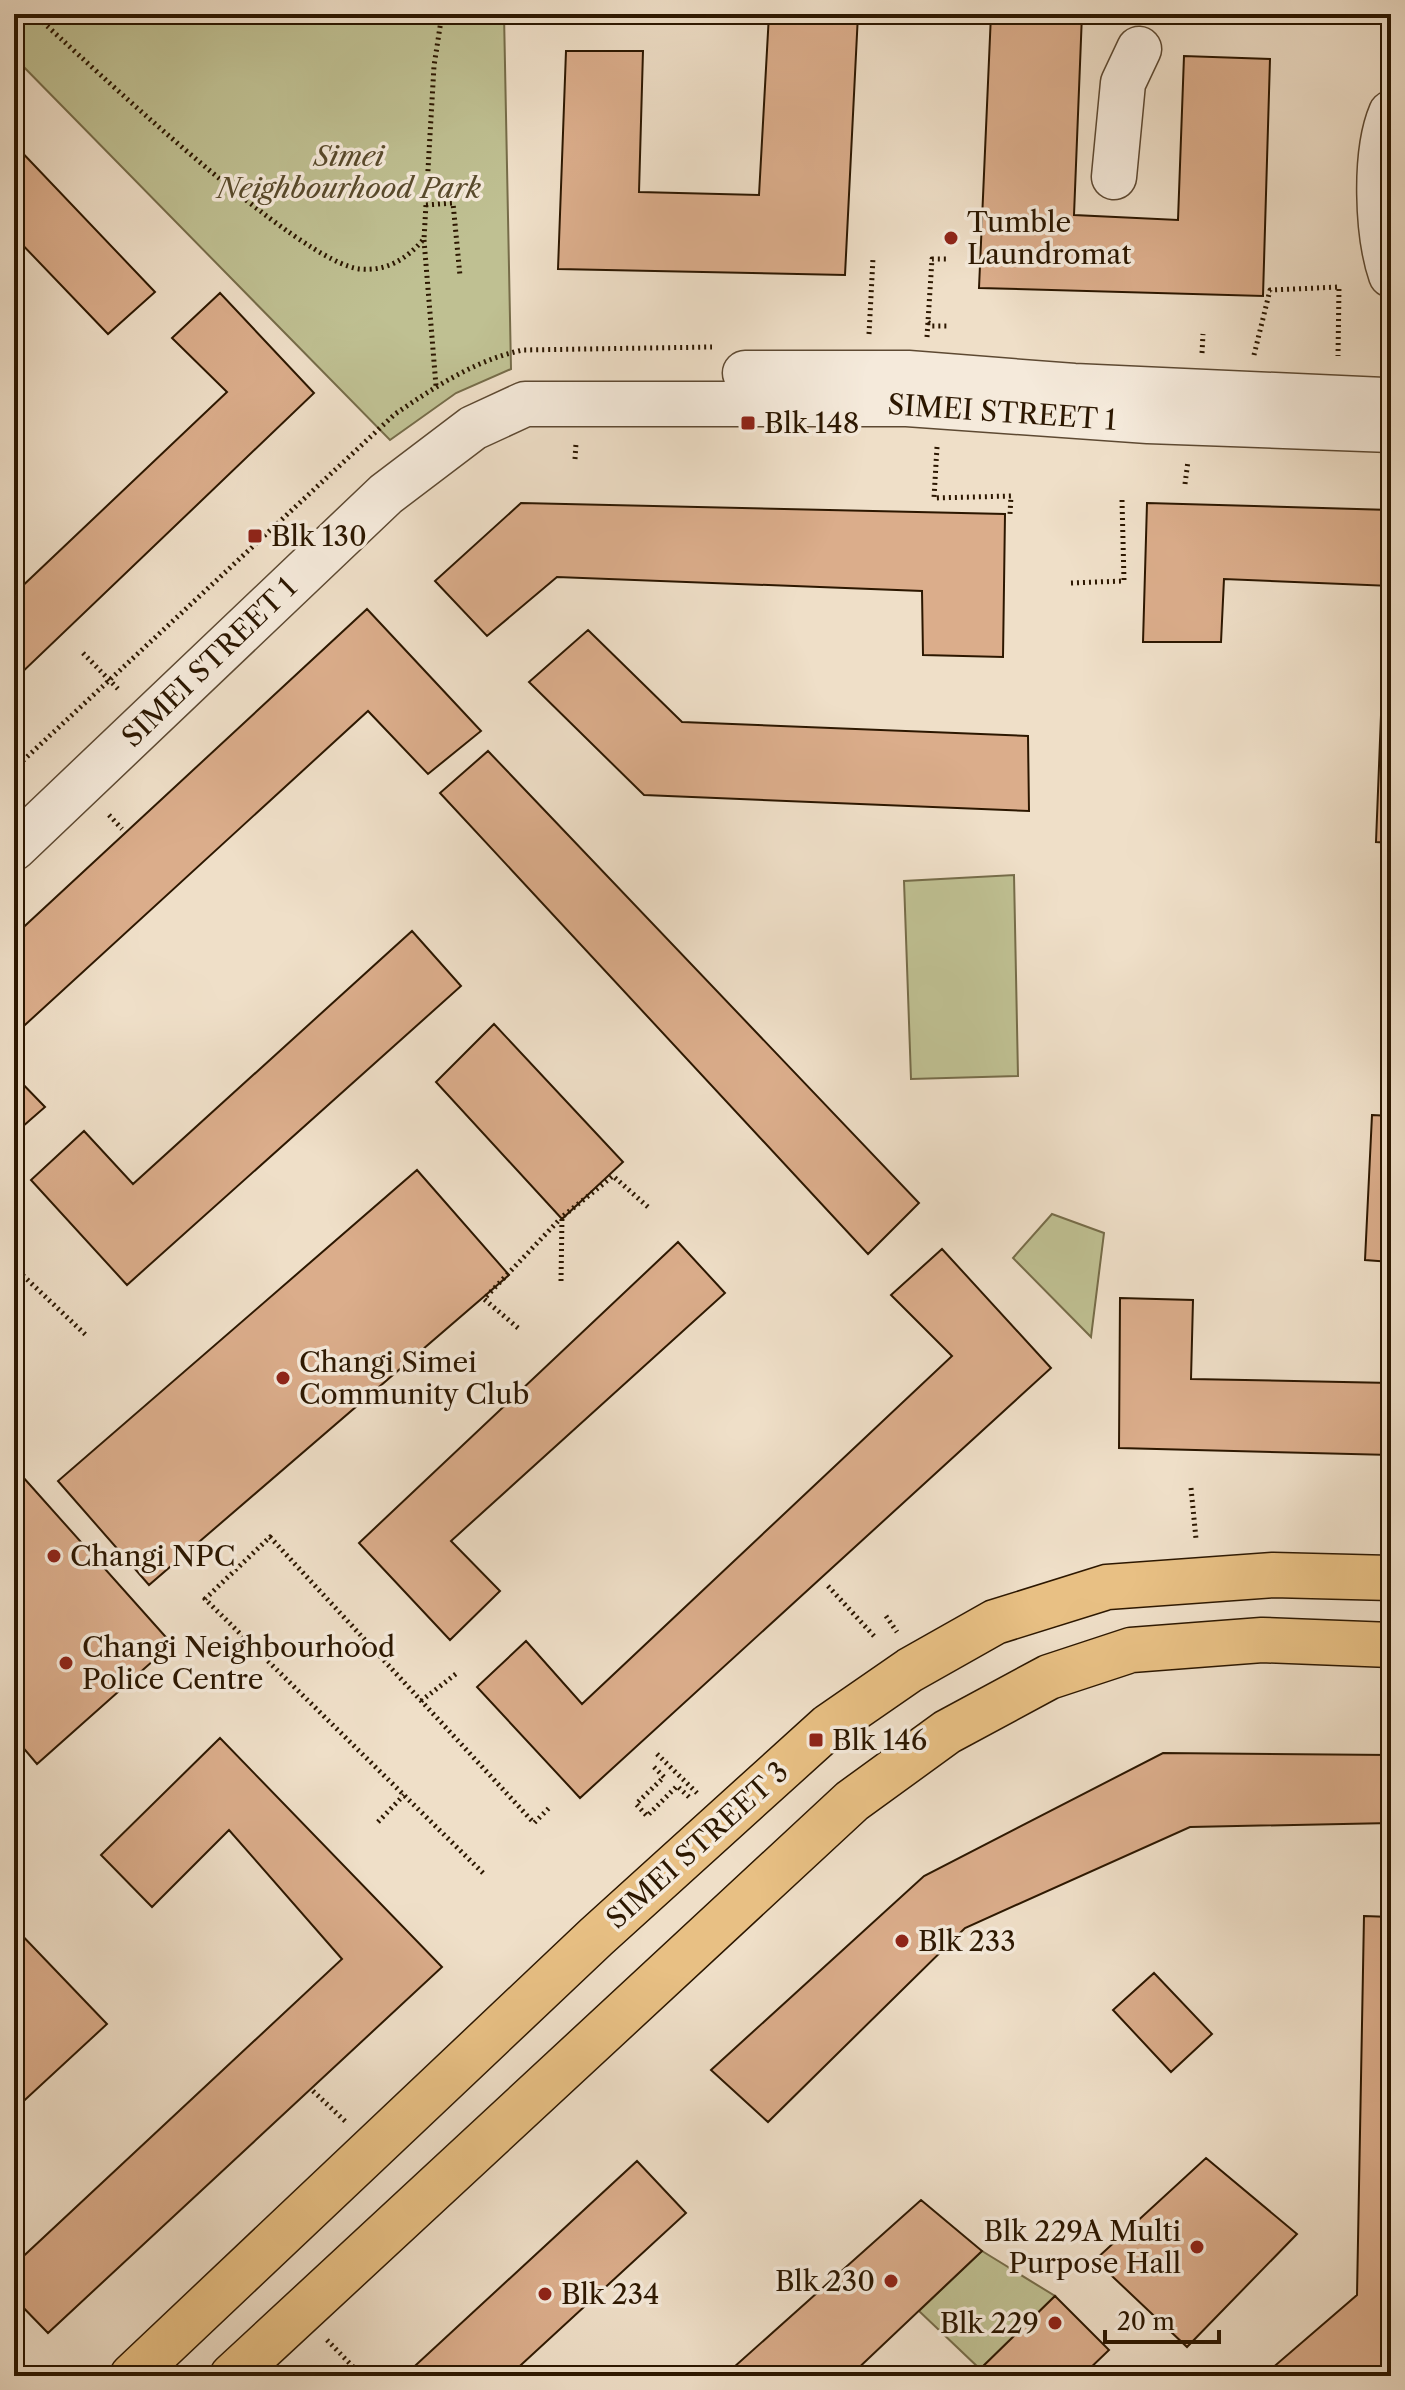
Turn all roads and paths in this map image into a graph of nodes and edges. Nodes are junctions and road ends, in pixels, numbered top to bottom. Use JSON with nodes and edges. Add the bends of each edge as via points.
{"nodes":[{"id":1,"x":34,"y":14,"type":"edge"},
{"id":2,"x":442,"y":14,"type":"edge"},
{"id":3,"x":1139,"y":49,"type":"dead end"},
{"id":4,"x":1391,"y":113,"type":"edge"},
{"id":5,"x":1114,"y":177,"type":"dead end"},
{"id":6,"x":426,"y":205,"type":"junction"},
{"id":7,"x":424,"y":239,"type":"junction"},
{"id":8,"x":873,"y":258,"type":"dead end"},
{"id":9,"x":949,"y":259,"type":"dead end"},
{"id":10,"x":1391,"y":275,"type":"edge"},
{"id":11,"x":460,"y":276,"type":"dead end"},
{"id":12,"x":928,"y":322,"type":"junction"},
{"id":13,"x":950,"y":326,"type":"dead end"},
{"id":14,"x":1203,"y":334,"type":"dead end"},
{"id":15,"x":869,"y":343,"type":"dead end"},
{"id":16,"x":927,"y":346,"type":"dead end"},
{"id":17,"x":1202,"y":353,"type":"dead end"},
{"id":18,"x":1252,"y":363,"type":"dead end"},
{"id":19,"x":1337,"y":365,"type":"dead end"},
{"id":20,"x":436,"y":386,"type":"dead end"},
{"id":21,"x":1391,"y":400,"type":"edge"},
{"id":22,"x":1391,"y":430,"type":"edge"},
{"id":23,"x":937,"y":443,"type":"dead end"},
{"id":24,"x":1122,"y":500,"type":"dead end"},
{"id":25,"x":1010,"y":514,"type":"dead end"},
{"id":26,"x":1071,"y":583,"type":"dead end"},
{"id":27,"x":83,"y":653,"type":"dead end"},
{"id":28,"x":111,"y":679,"type":"dead end"},
{"id":29,"x":14,"y":809,"type":"edge"},
{"id":30,"x":14,"y":848,"type":"edge"},
{"id":31,"x":648,"y":1207,"type":"dead end"},
{"id":32,"x":562,"y":1217,"type":"junction"},
{"id":33,"x":14,"y":1267,"type":"edge"},
{"id":34,"x":561,"y":1281,"type":"dead end"},
{"id":35,"x":518,"y":1328,"type":"dead end"},
{"id":36,"x":88,"y":1337,"type":"dead end"},
{"id":37,"x":1191,"y":1488,"type":"dead end"},
{"id":38,"x":1193,"y":1514,"type":"dead end"},
{"id":39,"x":1391,"y":1578,"type":"edge"},
{"id":40,"x":828,"y":1586,"type":"dead end"},
{"id":41,"x":874,"y":1636,"type":"dead end"},
{"id":42,"x":1391,"y":1645,"type":"edge"},
{"id":43,"x":457,"y":1673,"type":"dead end"},
{"id":44,"x":421,"y":1701,"type":"junction"},
{"id":45,"x":657,"y":1754,"type":"dead end"},
{"id":46,"x":654,"y":1767,"type":"dead end"},
{"id":47,"x":697,"y":1793,"type":"dead end"},
{"id":48,"x":404,"y":1795,"type":"junction"},
{"id":49,"x":691,"y":1798,"type":"dead end"},
{"id":50,"x":551,"y":1806,"type":"dead end"},
{"id":51,"x":378,"y":1822,"type":"dead end"},
{"id":52,"x":483,"y":1873,"type":"dead end"},
{"id":53,"x":313,"y":2091,"type":"dead end"},
{"id":54,"x":346,"y":2123,"type":"dead end"},
{"id":55,"x":334,"y":2327,"type":"dead end"},
{"id":56,"x":132,"y":2376,"type":"edge"},
{"id":57,"x":232,"y":2376,"type":"edge"},
{"id":58,"x":362,"y":2376,"type":"edge"}],
"edges":[{"from":1,"to":7,"type":"path","via":[[162,129],[301,241],[335,262],[358,270],[382,268],[403,260]]},
{"from":2,"to":6,"type":"path"},
{"from":3,"to":5,"type":"street","via":[[1123,83]]},
{"from":4,"to":10,"type":"street","via":[[1383,134],[1381,234]]},
{"from":6,"to":7,"type":"path"},
{"from":6,"to":11,"type":"path","via":[[453,203]]},
{"from":7,"to":20,"type":"path"},
{"from":8,"to":15,"type":"path"},
{"from":9,"to":12,"type":"path","via":[[932,259]]},
{"from":12,"to":13,"type":"path"},
{"from":12,"to":16,"type":"path"},
{"from":14,"to":17,"type":"path"},
{"from":18,"to":19,"type":"path","via":[[1270,290],[1339,287]]},
{"from":21,"to":29,"type":"street","name":"SIMEI STREET 1","via":[[908,373],[577,371],[505,381],[453,410],[370,473]]},
{"from":22,"to":30,"type":"street","name":"SIMEI STREET 1","via":[[1148,421],[907,404],[577,402],[512,407],[448,444],[386,494]]},
{"from":23,"to":25,"type":"path","via":[[934,498],[1011,496]]},
{"from":24,"to":26,"type":"path","via":[[1124,581]]},
{"from":27,"to":28,"type":"path"},
{"from":31,"to":32,"type":"path","via":[[613,1176]]},
{"from":32,"to":34,"type":"path"},
{"from":32,"to":35,"type":"path","via":[[484,1299]]},
{"from":33,"to":36,"type":"path"},
{"from":37,"to":38,"type":"path"},
{"from":39,"to":56,"type":"main road","name":"SIMEI STREET 3","via":[[1273,1575],[1107,1587],[995,1622],[910,1670],[829,1726],[596,1937]]},
{"from":40,"to":41,"type":"path"},
{"from":42,"to":57,"type":"main road","via":[[1262,1640],[1131,1650],[1049,1677],[947,1732],[852,1801]]},
{"from":43,"to":44,"type":"path"},
{"from":44,"to":48,"type":"path","via":[[270,1537],[205,1599]]},
{"from":44,"to":50,"type":"path","via":[[534,1823]]},
{"from":45,"to":47,"type":"path"},
{"from":46,"to":49,"type":"path","via":[[664,1777],[636,1804],[647,1816],[677,1786]]},
{"from":48,"to":51,"type":"path"},
{"from":48,"to":52,"type":"path"},
{"from":53,"to":54,"type":"path"},
{"from":55,"to":58,"type":"path","via":[[323,2337]]}]}
